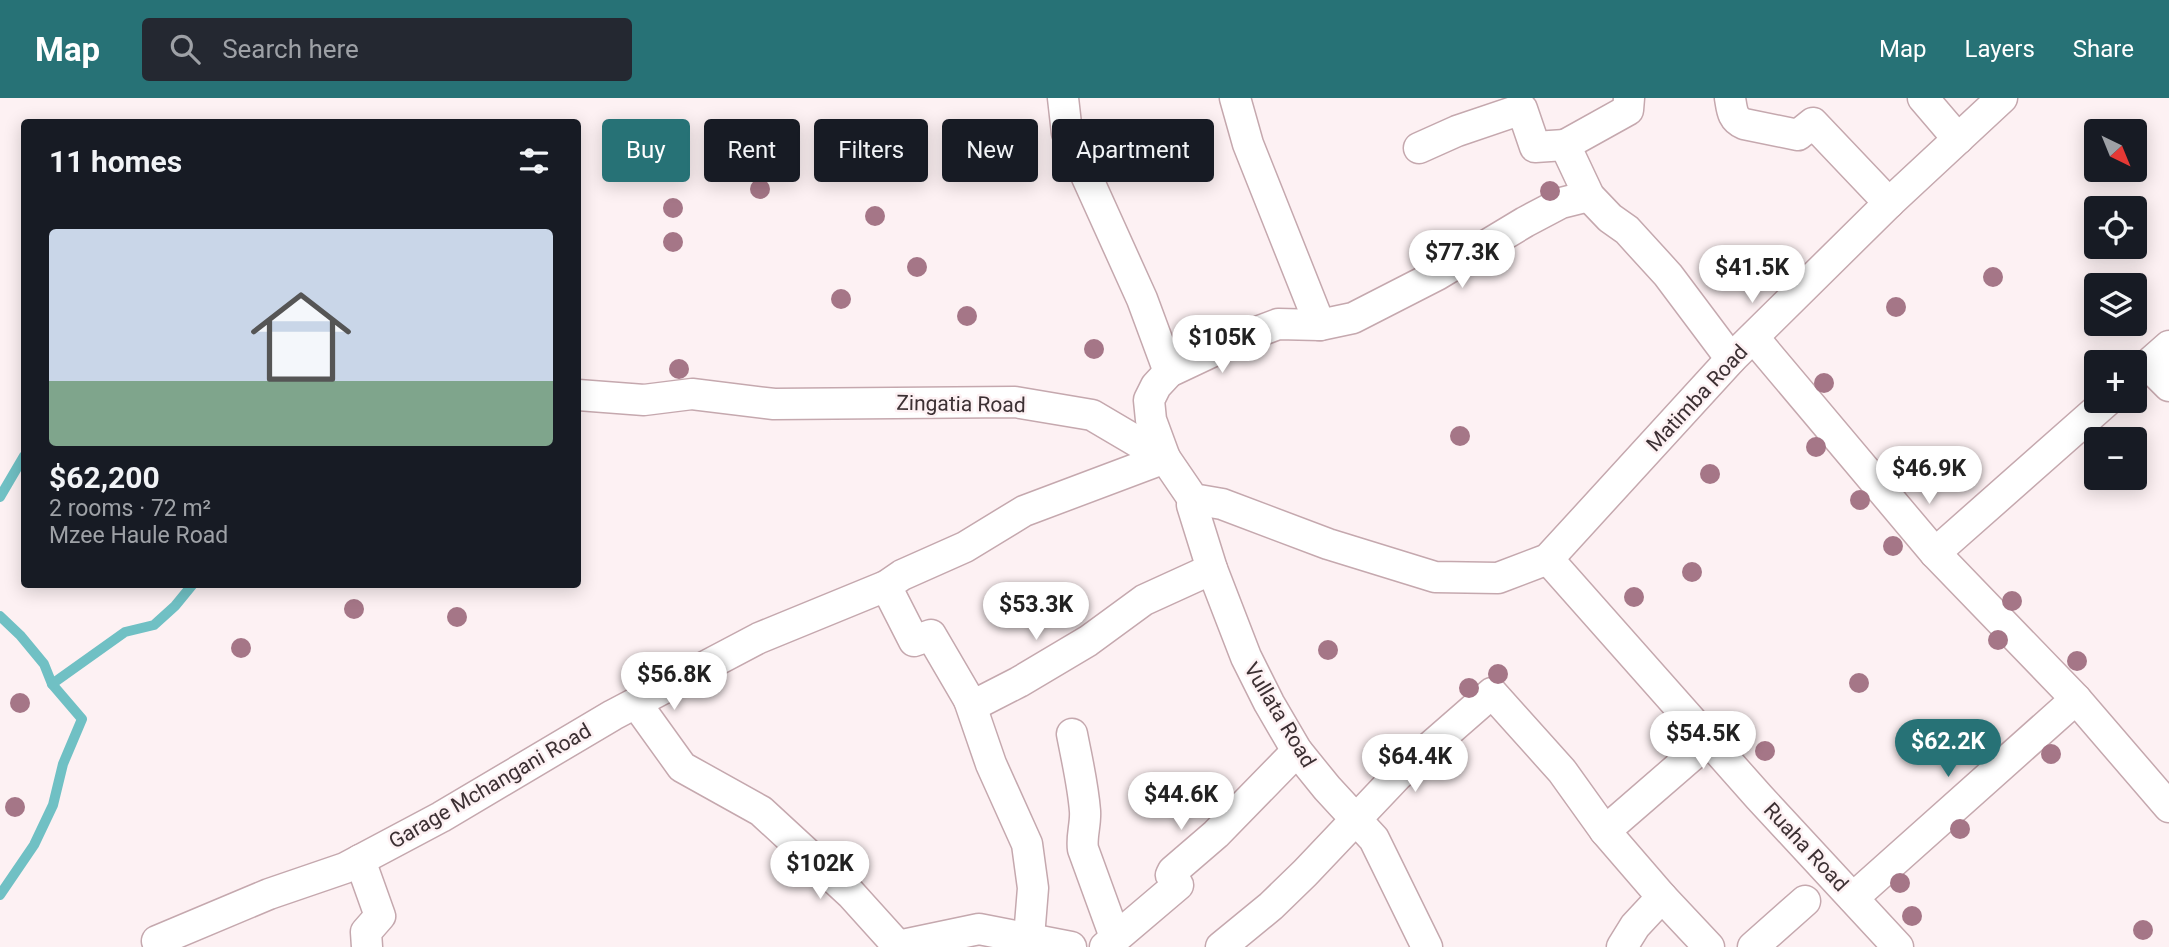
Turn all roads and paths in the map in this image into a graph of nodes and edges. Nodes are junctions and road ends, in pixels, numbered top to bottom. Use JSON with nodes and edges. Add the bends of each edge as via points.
{"nodes":[{"id":1,"x":1063,"y":98,"type":"edge"},
{"id":2,"x":1235,"y":98,"type":"edge"},
{"id":3,"x":1629,"y":98,"type":"edge"},
{"id":4,"x":1730,"y":98,"type":"edge"},
{"id":5,"x":1923,"y":98,"type":"edge"},
{"id":6,"x":2003,"y":98,"type":"edge"},
{"id":7,"x":1958,"y":139,"type":"junction"},
{"id":8,"x":1565,"y":145,"type":"junction"},
{"id":9,"x":1419,"y":148,"type":"dead end"},
{"id":10,"x":1589,"y":196,"type":"junction"},
{"id":11,"x":1889,"y":203,"type":"junction"},
{"id":12,"x":1320,"y":325,"type":"junction"},
{"id":13,"x":1754,"y":338,"type":"junction"},
{"id":14,"x":1731,"y":359,"type":"junction"},
{"id":15,"x":2151,"y":362,"type":"edge"},
{"id":16,"x":1169,"y":372,"type":"junction"},
{"id":17,"x":2169,"y":386,"type":"edge"},
{"id":18,"x":581,"y":395,"type":"edge"},
{"id":19,"x":2094,"y":413,"type":"edge"},
{"id":20,"x":1165,"y":458,"type":"junction"},
{"id":21,"x":1193,"y":499,"type":"junction"},
{"id":22,"x":1935,"y":553,"type":"junction"},
{"id":23,"x":1548,"y":559,"type":"junction"},
{"id":24,"x":1212,"y":569,"type":"junction"},
{"id":25,"x":886,"y":586,"type":"junction"},
{"id":26,"x":2076,"y":699,"type":"junction"},
{"id":27,"x":969,"y":700,"type":"junction"},
{"id":28,"x":636,"y":704,"type":"junction"},
{"id":29,"x":1072,"y":734,"type":"dead end"},
{"id":30,"x":1710,"y":740,"type":"junction"},
{"id":31,"x":1297,"y":751,"type":"junction"},
{"id":32,"x":2169,"y":807,"type":"edge"},
{"id":33,"x":1356,"y":820,"type":"junction"},
{"id":34,"x":1605,"y":831,"type":"junction"},
{"id":35,"x":360,"y":860,"type":"junction"},
{"id":36,"x":1662,"y":897,"type":"junction"},
{"id":37,"x":1853,"y":898,"type":"junction"},
{"id":38,"x":1805,"y":901,"type":"dead end"},
{"id":39,"x":1029,"y":937,"type":"junction"},
{"id":40,"x":1110,"y":942,"type":"edge"},
{"id":41,"x":160,"y":947,"type":"edge"},
{"id":42,"x":367,"y":947,"type":"edge"},
{"id":43,"x":897,"y":947,"type":"edge"},
{"id":44,"x":1071,"y":947,"type":"edge"},
{"id":45,"x":1221,"y":947,"type":"edge"},
{"id":46,"x":1427,"y":947,"type":"edge"},
{"id":47,"x":1622,"y":947,"type":"edge"},
{"id":48,"x":1709,"y":947,"type":"edge"},
{"id":49,"x":1753,"y":947,"type":"edge"},
{"id":50,"x":1898,"y":947,"type":"edge"}],
"edges":[{"from":1,"to":16,"type":"street","via":[[1067,132],[1142,299]]},
{"from":2,"to":12,"type":"street","via":[[1248,144]]},
{"from":3,"to":8,"type":"street","via":[[1628,110]]},
{"from":4,"to":11,"type":"street","via":[[1733,116],[1744,124],[1798,135],[1813,122]]},
{"from":5,"to":7,"type":"street"},
{"from":6,"to":7,"type":"street","name":"Matimba Road"},
{"from":7,"to":11,"type":"street","name":"Matimba Road"},
{"from":8,"to":9,"type":"street","via":[[1535,148],[1522,109]]},
{"from":8,"to":10,"type":"street"},
{"from":10,"to":12,"type":"street","via":[[1561,203],[1353,318]]},
{"from":10,"to":14,"type":"street","via":[[1668,275]]},
{"from":11,"to":13,"type":"street","name":"Matimba Road"},
{"from":12,"to":16,"type":"street","via":[[1278,324]]},
{"from":13,"to":14,"type":"street","name":"Matimba Road"},
{"from":13,"to":22,"type":"street"},
{"from":14,"to":23,"type":"street","name":"Matimba Road"},
{"from":15,"to":17,"type":"street"},
{"from":16,"to":20,"type":"street","via":[[1149,400]]},
{"from":18,"to":20,"type":"street","name":"Zingatia Road","via":[[644,400],[692,394],[774,404],[1015,402],[1092,415]]},
{"from":19,"to":22,"type":"street"},
{"from":20,"to":21,"type":"street","name":"Zingatia Road"},
{"from":20,"to":25,"type":"street","name":"Garage Mchangani Road","via":[[1024,511]]},
{"from":21,"to":23,"type":"street","via":[[1222,504],[1328,544],[1435,576],[1498,578]]},
{"from":21,"to":24,"type":"street","name":"Vullata Road"},
{"from":22,"to":26,"type":"street"},
{"from":23,"to":30,"type":"street","name":"Ruaha Road"},
{"from":24,"to":27,"type":"street","via":[[1144,600],[1088,641],[1019,682],[978,703]]},
{"from":24,"to":31,"type":"street","name":"Vullata Road","via":[[1246,657]]},
{"from":25,"to":27,"type":"street","via":[[914,641],[932,635]]},
{"from":25,"to":28,"type":"street","name":"Garage Mchangani Road","via":[[759,638]]},
{"from":26,"to":32,"type":"street"},
{"from":26,"to":37,"type":"street"},
{"from":27,"to":39,"type":"street","via":[[991,764],[1027,844],[1033,888]]},
{"from":28,"to":35,"type":"street","name":"Garage Mchangani Road"},
{"from":28,"to":43,"type":"street","via":[[682,767],[761,811],[850,894]]},
{"from":29,"to":40,"type":"street","via":[[1084,808],[1083,849]]},
{"from":30,"to":34,"type":"street"},
{"from":30,"to":37,"type":"street","name":"Ruaha Road"},
{"from":31,"to":33,"type":"street","name":"Vullata Road"},
{"from":31,"to":40,"type":"street","via":[[1224,826],[1172,871],[1178,885]]},
{"from":33,"to":34,"type":"street","via":[[1398,775],[1492,693],[1562,771]]},
{"from":33,"to":45,"type":"street","via":[[1271,906]]},
{"from":33,"to":46,"type":"street","name":"Vullata Road","via":[[1374,839]]},
{"from":34,"to":36,"type":"street"},
{"from":35,"to":41,"type":"street","name":"Garage Mchangani Road","via":[[157,941]]},
{"from":35,"to":42,"type":"street","via":[[380,916],[366,932]]},
{"from":36,"to":47,"type":"street"},
{"from":36,"to":48,"type":"street"},
{"from":37,"to":50,"type":"street","name":"Ruaha Road"},
{"from":38,"to":49,"type":"street"},
{"from":39,"to":43,"type":"street","via":[[979,929]]},
{"from":39,"to":44,"type":"street"}]}
